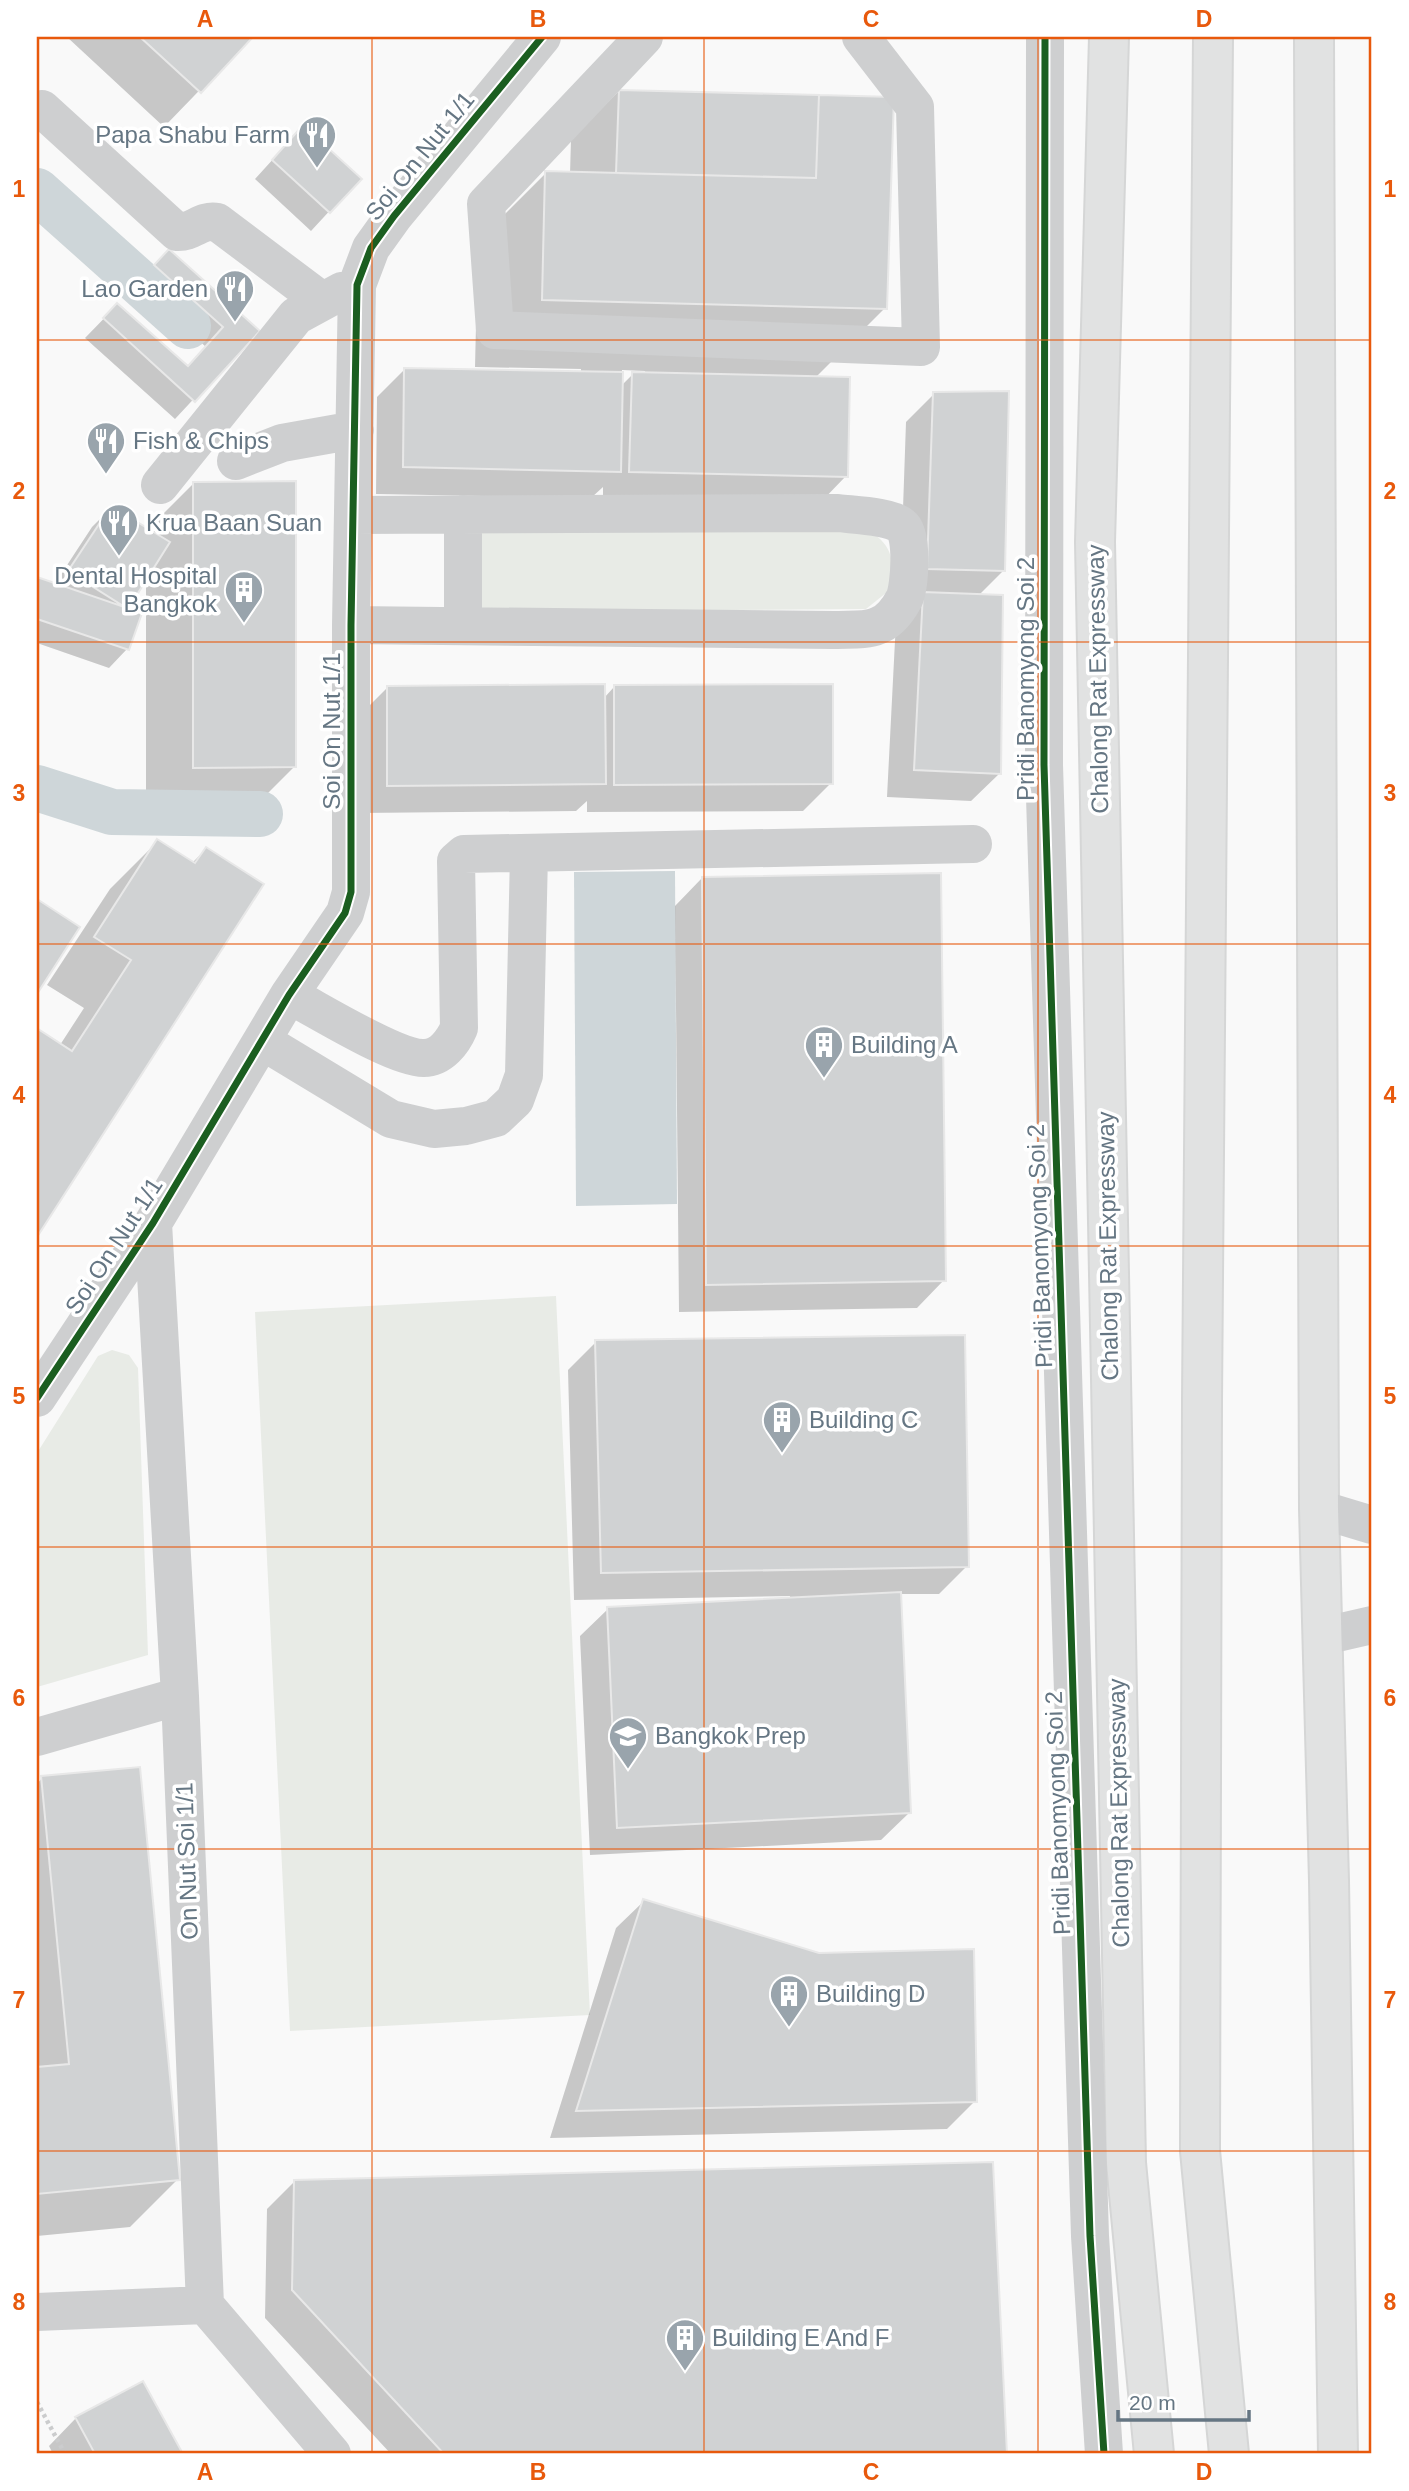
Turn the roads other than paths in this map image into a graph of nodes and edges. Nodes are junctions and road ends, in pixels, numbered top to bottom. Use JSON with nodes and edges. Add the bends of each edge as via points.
{"nodes":[{"id":1,"x":542,"y":37,"type":"edge"},
{"id":2,"x":644,"y":37,"type":"edge"},
{"id":3,"x":861,"y":37,"type":"edge"},
{"id":4,"x":1045,"y":37,"type":"edge"},
{"id":5,"x":1109,"y":37,"type":"edge"},
{"id":6,"x":1213,"y":37,"type":"edge"},
{"id":7,"x":1314,"y":37,"type":"edge"},
{"id":8,"x":42,"y":109,"type":"dead end"},
{"id":9,"x":357,"y":285,"type":"junction"},
{"id":10,"x":322,"y":301,"type":"junction"},
{"id":11,"x":355,"y":430,"type":"junction"},
{"id":12,"x":236,"y":461,"type":"dead end"},
{"id":13,"x":160,"y":485,"type":"dead end"},
{"id":14,"x":463,"y":514,"type":"junction"},
{"id":15,"x":354,"y":515,"type":"junction"},
{"id":16,"x":351,"y":625,"type":"junction"},
{"id":17,"x":463,"y":626,"type":"junction"},
{"id":18,"x":974,"y":844,"type":"dead end"},
{"id":19,"x":529,"y":853,"type":"junction"},
{"id":20,"x":289,"y":995,"type":"junction"},
{"id":21,"x":262,"y":1041,"type":"junction"},
{"id":22,"x":153,"y":1223,"type":"junction"},
{"id":23,"x":37,"y":1398,"type":"edge"},
{"id":24,"x":1319,"y":1509,"type":"junction"},
{"id":25,"x":1372,"y":1525,"type":"edge"},
{"id":26,"x":1372,"y":1625,"type":"edge"},
{"id":27,"x":1324,"y":1636,"type":"junction"},
{"id":28,"x":180,"y":1696,"type":"junction"},
{"id":29,"x":37,"y":1737,"type":"edge"},
{"id":30,"x":205,"y":2305,"type":"junction"},
{"id":31,"x":37,"y":2312,"type":"edge"},
{"id":32,"x":332,"y":2454,"type":"edge"},
{"id":33,"x":1104,"y":2454,"type":"edge"},
{"id":34,"x":1154,"y":2454,"type":"edge"},
{"id":35,"x":1229,"y":2454,"type":"edge"},
{"id":36,"x":1338,"y":2454,"type":"edge"}],
"edges":[{"from":1,"to":9,"type":"street","name":"Soi On Nut 1/1","via":[[394,216],[371,248]]},
{"from":2,"to":3,"type":"street","via":[[486,204],[495,330],[921,347],[915,107]]},
{"from":4,"to":33,"type":"street","name":"Pridi Banomyong Soi 2","via":[[1044,765],[1090,2222]]},
{"from":5,"to":34,"type":"highway","name":"Chalong Rat Expressway","via":[[1095,556],[1126,2163]]},
{"from":6,"to":35,"type":"highway","via":[[1200,2151]]},
{"from":7,"to":24,"type":"highway"},
{"from":8,"to":10,"type":"street","via":[[177,232],[208,220],[216,222]]},
{"from":9,"to":10,"type":"street"},
{"from":9,"to":11,"type":"street","name":"Soi On Nut 1/1"},
{"from":10,"to":13,"type":"street","via":[[296,316]]},
{"from":11,"to":12,"type":"street","via":[[282,443]]},
{"from":11,"to":15,"type":"street","name":"Soi On Nut 1/1"},
{"from":14,"to":15,"type":"street"},
{"from":14,"to":17,"type":"street"},
{"from":14,"to":17,"type":"street","via":[[838,513],[887,520],[902,525],[909,535],[905,597],[893,616],[876,627]]},
{"from":15,"to":16,"type":"street","name":"Soi On Nut 1/1"},
{"from":16,"to":17,"type":"street"},
{"from":16,"to":20,"type":"street","name":"Soi On Nut 1/1","via":[[351,892],[345,913]]},
{"from":18,"to":19,"type":"street"},
{"from":19,"to":20,"type":"street","via":[[464,854],[457,858],[459,1028],[442,1052],[426,1059],[402,1055]]},
{"from":19,"to":21,"type":"street","via":[[524,1075],[515,1100],[496,1118],[434,1129],[391,1119]]},
{"from":20,"to":21,"type":"street","name":"Soi On Nut 1/1"},
{"from":21,"to":22,"type":"street","name":"Soi On Nut 1/1"},
{"from":22,"to":23,"type":"street","name":"Soi On Nut 1/1"},
{"from":22,"to":28,"type":"street","name":"On Nut Soi 1/1"},
{"from":24,"to":25,"type":"street"},
{"from":24,"to":27,"type":"highway"},
{"from":26,"to":27,"type":"street"},
{"from":27,"to":36,"type":"highway"},
{"from":28,"to":29,"type":"street"},
{"from":28,"to":30,"type":"street","name":"On Nut Soi 1/1"},
{"from":30,"to":31,"type":"street"},
{"from":30,"to":32,"type":"street"}]}
